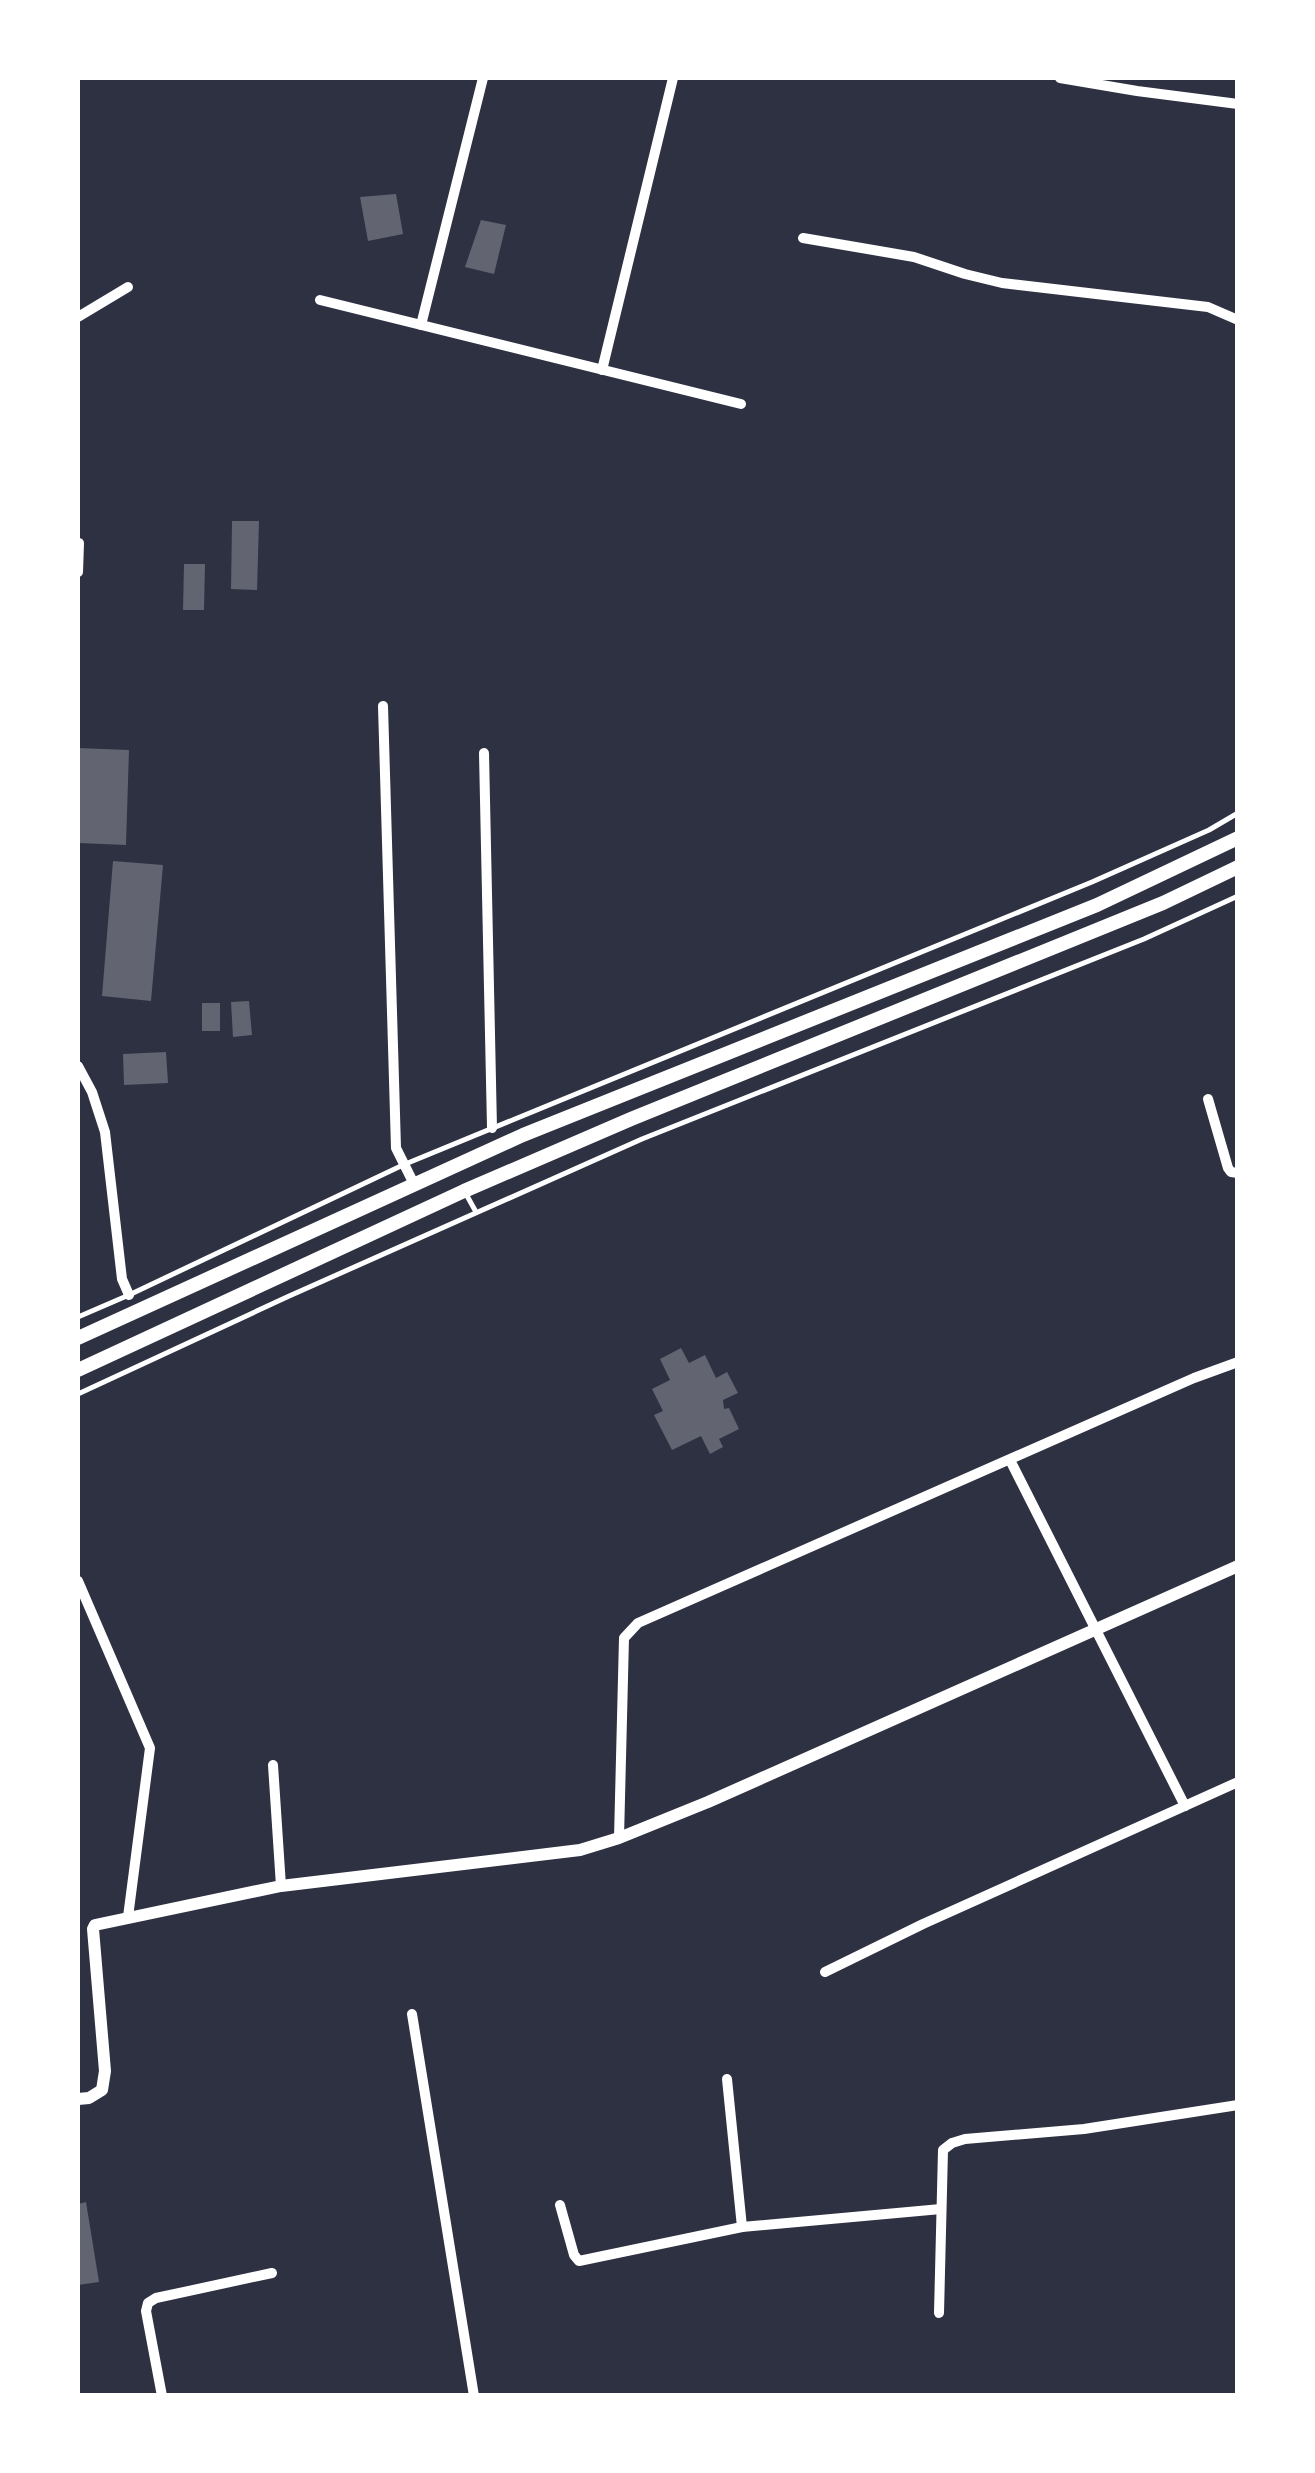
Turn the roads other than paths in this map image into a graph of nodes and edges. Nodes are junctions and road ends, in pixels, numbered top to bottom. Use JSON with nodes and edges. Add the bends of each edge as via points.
{"nodes":[{"id":1,"x":483,"y":78,"type":"edge"},
{"id":2,"x":673,"y":78,"type":"edge"},
{"id":3,"x":1060,"y":78,"type":"edge"},
{"id":4,"x":1090,"y":80,"type":"edge"},
{"id":5,"x":1238,"y":104,"type":"edge"},
{"id":6,"x":803,"y":238,"type":"dead end"},
{"id":7,"x":128,"y":287,"type":"dead end"},
{"id":8,"x":320,"y":300,"type":"dead end"},
{"id":9,"x":78,"y":317,"type":"edge"},
{"id":10,"x":1238,"y":320,"type":"edge"},
{"id":11,"x":421,"y":325,"type":"junction"},
{"id":12,"x":602,"y":370,"type":"junction"},
{"id":13,"x":741,"y":404,"type":"dead end"},
{"id":14,"x":79,"y":543,"type":"edge"},
{"id":15,"x":78,"y":572,"type":"edge"},
{"id":16,"x":383,"y":706,"type":"dead end"},
{"id":17,"x":484,"y":753,"type":"dead end"},
{"id":18,"x":1238,"y":813,"type":"edge"},
{"id":19,"x":1238,"y":838,"type":"edge"},
{"id":20,"x":1238,"y":867,"type":"edge"},
{"id":21,"x":1238,"y":896,"type":"edge"},
{"id":22,"x":78,"y":1066,"type":"edge"},
{"id":23,"x":1208,"y":1099,"type":"dead end"},
{"id":24,"x":631,"y":1119,"type":"junction"},
{"id":25,"x":492,"y":1128,"type":"junction"},
{"id":26,"x":642,"y":1140,"type":"junction"},
{"id":27,"x":404,"y":1165,"type":"junction"},
{"id":28,"x":1238,"y":1173,"type":"edge"},
{"id":29,"x":414,"y":1184,"type":"junction"},
{"id":30,"x":464,"y":1192,"type":"junction"},
{"id":31,"x":476,"y":1212,"type":"junction"},
{"id":32,"x":129,"y":1295,"type":"junction"},
{"id":33,"x":78,"y":1317,"type":"edge"},
{"id":34,"x":78,"y":1338,"type":"edge"},
{"id":35,"x":1238,"y":1362,"type":"edge"},
{"id":36,"x":78,"y":1370,"type":"edge"},
{"id":37,"x":78,"y":1394,"type":"edge"},
{"id":38,"x":1010,"y":1460,"type":"junction"},
{"id":39,"x":1238,"y":1566,"type":"edge"},
{"id":40,"x":78,"y":1581,"type":"edge"},
{"id":41,"x":1095,"y":1628,"type":"junction"},
{"id":42,"x":273,"y":1765,"type":"dead end"},
{"id":43,"x":1238,"y":1782,"type":"edge"},
{"id":44,"x":1185,"y":1806,"type":"junction"},
{"id":45,"x":619,"y":1838,"type":"junction"},
{"id":46,"x":282,"y":1886,"type":"junction"},
{"id":47,"x":128,"y":1916,"type":"junction"},
{"id":48,"x":825,"y":1972,"type":"dead end"},
{"id":49,"x":412,"y":2014,"type":"dead end"},
{"id":50,"x":726,"y":2078,"type":"dead end"},
{"id":51,"x":78,"y":2099,"type":"edge"},
{"id":52,"x":1238,"y":2105,"type":"edge"},
{"id":53,"x":560,"y":2205,"type":"dead end"},
{"id":54,"x":941,"y":2209,"type":"junction"},
{"id":55,"x":742,"y":2227,"type":"junction"},
{"id":56,"x":272,"y":2273,"type":"dead end"},
{"id":57,"x":939,"y":2313,"type":"dead end"},
{"id":58,"x":162,"y":2396,"type":"edge"},
{"id":59,"x":474,"y":2396,"type":"edge"}],
"edges":[{"from":1,"to":11,"type":"street"},
{"from":2,"to":12,"type":"street"},
{"from":3,"to":4,"type":"street"},
{"from":4,"to":5,"type":"street"},
{"from":6,"to":10,"type":"street","via":[[914,256],[1002,283],[1208,307]]},
{"from":7,"to":9,"type":"street"},
{"from":8,"to":11,"type":"street"},
{"from":11,"to":12,"type":"street"},
{"from":12,"to":13,"type":"street"},
{"from":14,"to":15,"type":"street"},
{"from":16,"to":27,"type":"street","via":[[396,1148]]},
{"from":17,"to":25,"type":"street"},
{"from":18,"to":25,"type":"lane","via":[[1092,882]]},
{"from":19,"to":29,"type":"main road","via":[[1097,905],[523,1134]]},
{"from":20,"to":24,"type":"main road"},
{"from":21,"to":26,"type":"lane"},
{"from":22,"to":32,"type":"street","via":[[106,1132]]},
{"from":23,"to":28,"type":"street","via":[[1228,1168]]},
{"from":24,"to":26,"type":"lane"},
{"from":24,"to":30,"type":"main road"},
{"from":25,"to":27,"type":"lane"},
{"from":26,"to":31,"type":"lane"},
{"from":27,"to":29,"type":"street"},
{"from":27,"to":32,"type":"lane"},
{"from":29,"to":34,"type":"main road"},
{"from":30,"to":31,"type":"lane"},
{"from":30,"to":36,"type":"main road"},
{"from":31,"to":37,"type":"lane"},
{"from":32,"to":33,"type":"lane"},
{"from":35,"to":38,"type":"street"},
{"from":38,"to":41,"type":"street"},
{"from":38,"to":45,"type":"street","via":[[630,1628],[624,1638]]},
{"from":39,"to":41,"type":"street"},
{"from":40,"to":47,"type":"street","via":[[150,1748]]},
{"from":41,"to":44,"type":"street"},
{"from":41,"to":45,"type":"street"},
{"from":42,"to":46,"type":"street"},
{"from":43,"to":44,"type":"street"},
{"from":44,"to":48,"type":"street"},
{"from":45,"to":46,"type":"street","via":[[580,1850]]},
{"from":46,"to":47,"type":"street"},
{"from":47,"to":51,"type":"street","via":[[93,1930],[106,2071],[102,2090]]},
{"from":49,"to":59,"type":"street"},
{"from":50,"to":55,"type":"street"},
{"from":52,"to":54,"type":"street","via":[[952,2142],[942,2150]]},
{"from":53,"to":55,"type":"street","via":[[578,2261]]},
{"from":54,"to":55,"type":"street"},
{"from":54,"to":57,"type":"street"},
{"from":56,"to":58,"type":"street","via":[[148,2303]]}]}
